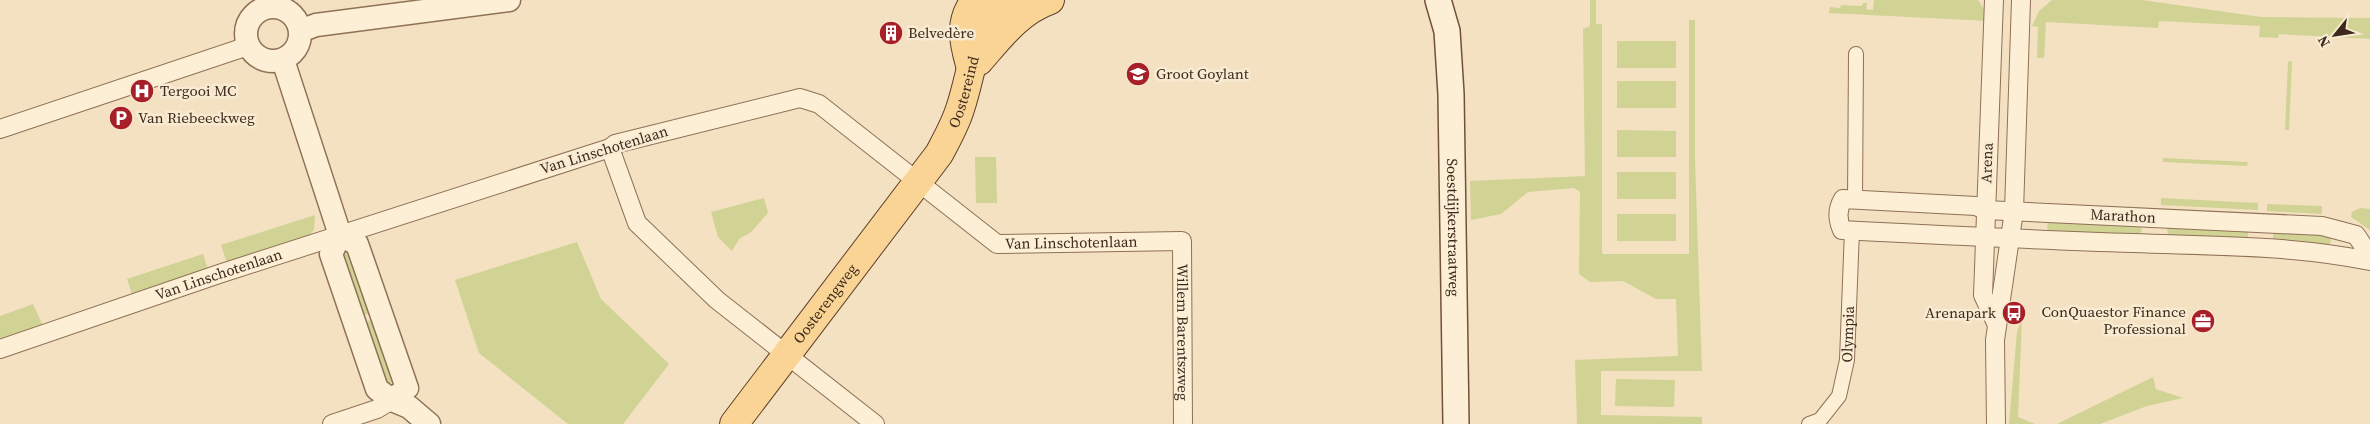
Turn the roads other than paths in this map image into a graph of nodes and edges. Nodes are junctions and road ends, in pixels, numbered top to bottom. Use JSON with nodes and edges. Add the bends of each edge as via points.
{"nodes":[{"id":1,"x":509,"y":0,"type":"edge"},
{"id":2,"x":975,"y":0,"type":"edge"},
{"id":3,"x":1006,"y":0,"type":"edge"},
{"id":4,"x":1050,"y":0,"type":"edge"},
{"id":5,"x":1438,"y":0,"type":"edge"},
{"id":6,"x":1452,"y":0,"type":"edge"},
{"id":7,"x":1994,"y":0,"type":"edge"},
{"id":8,"x":2021,"y":0,"type":"edge"},
{"id":9,"x":300,"y":31,"type":"junction"},
{"id":10,"x":1447,"y":31,"type":"junction"},
{"id":11,"x":248,"y":46,"type":"junction"},
{"id":12,"x":1856,"y":54,"type":"dead end"},
{"id":13,"x":283,"y":60,"type":"junction"},
{"id":14,"x":971,"y":70,"type":"junction"},
{"id":15,"x":0,"y":129,"type":"edge"},
{"id":16,"x":610,"y":148,"type":"junction"},
{"id":17,"x":919,"y":183,"type":"junction"},
{"id":18,"x":1855,"y":200,"type":"junction"},
{"id":19,"x":1985,"y":210,"type":"junction"},
{"id":20,"x":2014,"y":211,"type":"junction"},
{"id":21,"x":2262,"y":223,"type":"junction"},
{"id":22,"x":1852,"y":230,"type":"junction"},
{"id":23,"x":340,"y":235,"type":"junction"},
{"id":24,"x":1984,"y":238,"type":"junction"},
{"id":25,"x":2009,"y":239,"type":"junction"},
{"id":26,"x":1182,"y":241,"type":"joint"},
{"id":27,"x":2256,"y":247,"type":"junction"},
{"id":28,"x":2370,"y":256,"type":"edge"},
{"id":29,"x":2370,"y":261,"type":"edge"},
{"id":30,"x":1996,"y":323,"type":"junction"},
{"id":31,"x":0,"y":349,"type":"edge"},
{"id":32,"x":788,"y":354,"type":"junction"},
{"id":33,"x":392,"y":400,"type":"junction"},
{"id":34,"x":332,"y":424,"type":"edge"},
{"id":35,"x":429,"y":424,"type":"edge"},
{"id":36,"x":734,"y":424,"type":"edge"},
{"id":37,"x":876,"y":424,"type":"edge"},
{"id":38,"x":1183,"y":424,"type":"edge"},
{"id":39,"x":1456,"y":424,"type":"edge"},
{"id":40,"x":1809,"y":424,"type":"edge"},
{"id":41,"x":1996,"y":424,"type":"edge"}],
"edges":[{"from":1,"to":9,"type":"street","via":[[356,19],[316,25]]},
{"from":2,"to":14,"type":"main road","via":[[964,22],[962,36]]},
{"from":3,"to":14,"type":"main road","name":"Oostereind","via":[[989,18],[978,40]]},
{"from":4,"to":14,"type":"main road","via":[[1022,15]]},
{"from":5,"to":10,"type":"main road","name":"Soestdijkerstraatweg"},
{"from":6,"to":10,"type":"main road","name":"Soestdijkerstraatweg"},
{"from":7,"to":19,"type":"street","name":"Arena"},
{"from":8,"to":20,"type":"street","name":"Arena"},
{"from":9,"to":11,"type":"street","via":[[294,18],[286,11],[264,9],[254,15],[247,26]]},
{"from":9,"to":13,"type":"street","via":[[296,48]]},
{"from":10,"to":39,"type":"main road","name":"Soestdijkerstraatweg"},
{"from":11,"to":13,"type":"street","via":[[263,60]]},
{"from":11,"to":15,"type":"street"},
{"from":12,"to":18,"type":"street"},
{"from":13,"to":23,"type":"street"},
{"from":14,"to":17,"type":"main road","name":"Oostereind","via":[[951,132]]},
{"from":16,"to":17,"type":"street","name":"Van Linschotenlaan","via":[[615,144],[800,98],[818,104]]},
{"from":16,"to":23,"type":"street","name":"Van Linschotenlaan"},
{"from":16,"to":32,"type":"street","via":[[637,223],[717,300]]},
{"from":17,"to":26,"type":"street","name":"Van Linschotenlaan","via":[[997,244]]},
{"from":17,"to":32,"type":"main road","name":"Oosterengweg"},
{"from":18,"to":19,"type":"street","via":[[1976,206]]},
{"from":18,"to":22,"type":"street","via":[[1843,199],[1838,207],[1842,230]]},
{"from":19,"to":20,"type":"street","name":"Marathon"},
{"from":19,"to":24,"type":"street","name":"Arena"},
{"from":20,"to":21,"type":"street","name":"Marathon"},
{"from":20,"to":25,"type":"street","name":"Arena"},
{"from":21,"to":27,"type":"street"},
{"from":21,"to":28,"type":"street","name":"Marathon","via":[[2322,226],[2356,235]]},
{"from":22,"to":24,"type":"street"},
{"from":22,"to":40,"type":"street","name":"Olympia","via":[[1845,369],[1839,396],[1820,420]]},
{"from":23,"to":31,"type":"street","name":"Van Linschotenlaan"},
{"from":23,"to":33,"type":"street","via":[[331,254],[377,390]]},
{"from":24,"to":25,"type":"street","name":"Marathon"},
{"from":24,"to":30,"type":"street","name":"Arena","via":[[1983,295]]},
{"from":25,"to":27,"type":"street","name":"Marathon"},
{"from":25,"to":30,"type":"street","name":"Arena"},
{"from":26,"to":38,"type":"street","name":"Willem Barentszweg"},
{"from":27,"to":29,"type":"street","name":"Marathon","via":[[2332,253]]},
{"from":30,"to":41,"type":"street","name":"Arena"},
{"from":32,"to":36,"type":"main road","name":"Oosterengweg"},
{"from":32,"to":37,"type":"street"},
{"from":33,"to":34,"type":"street"},
{"from":33,"to":35,"type":"street","via":[[409,407]]}]}
